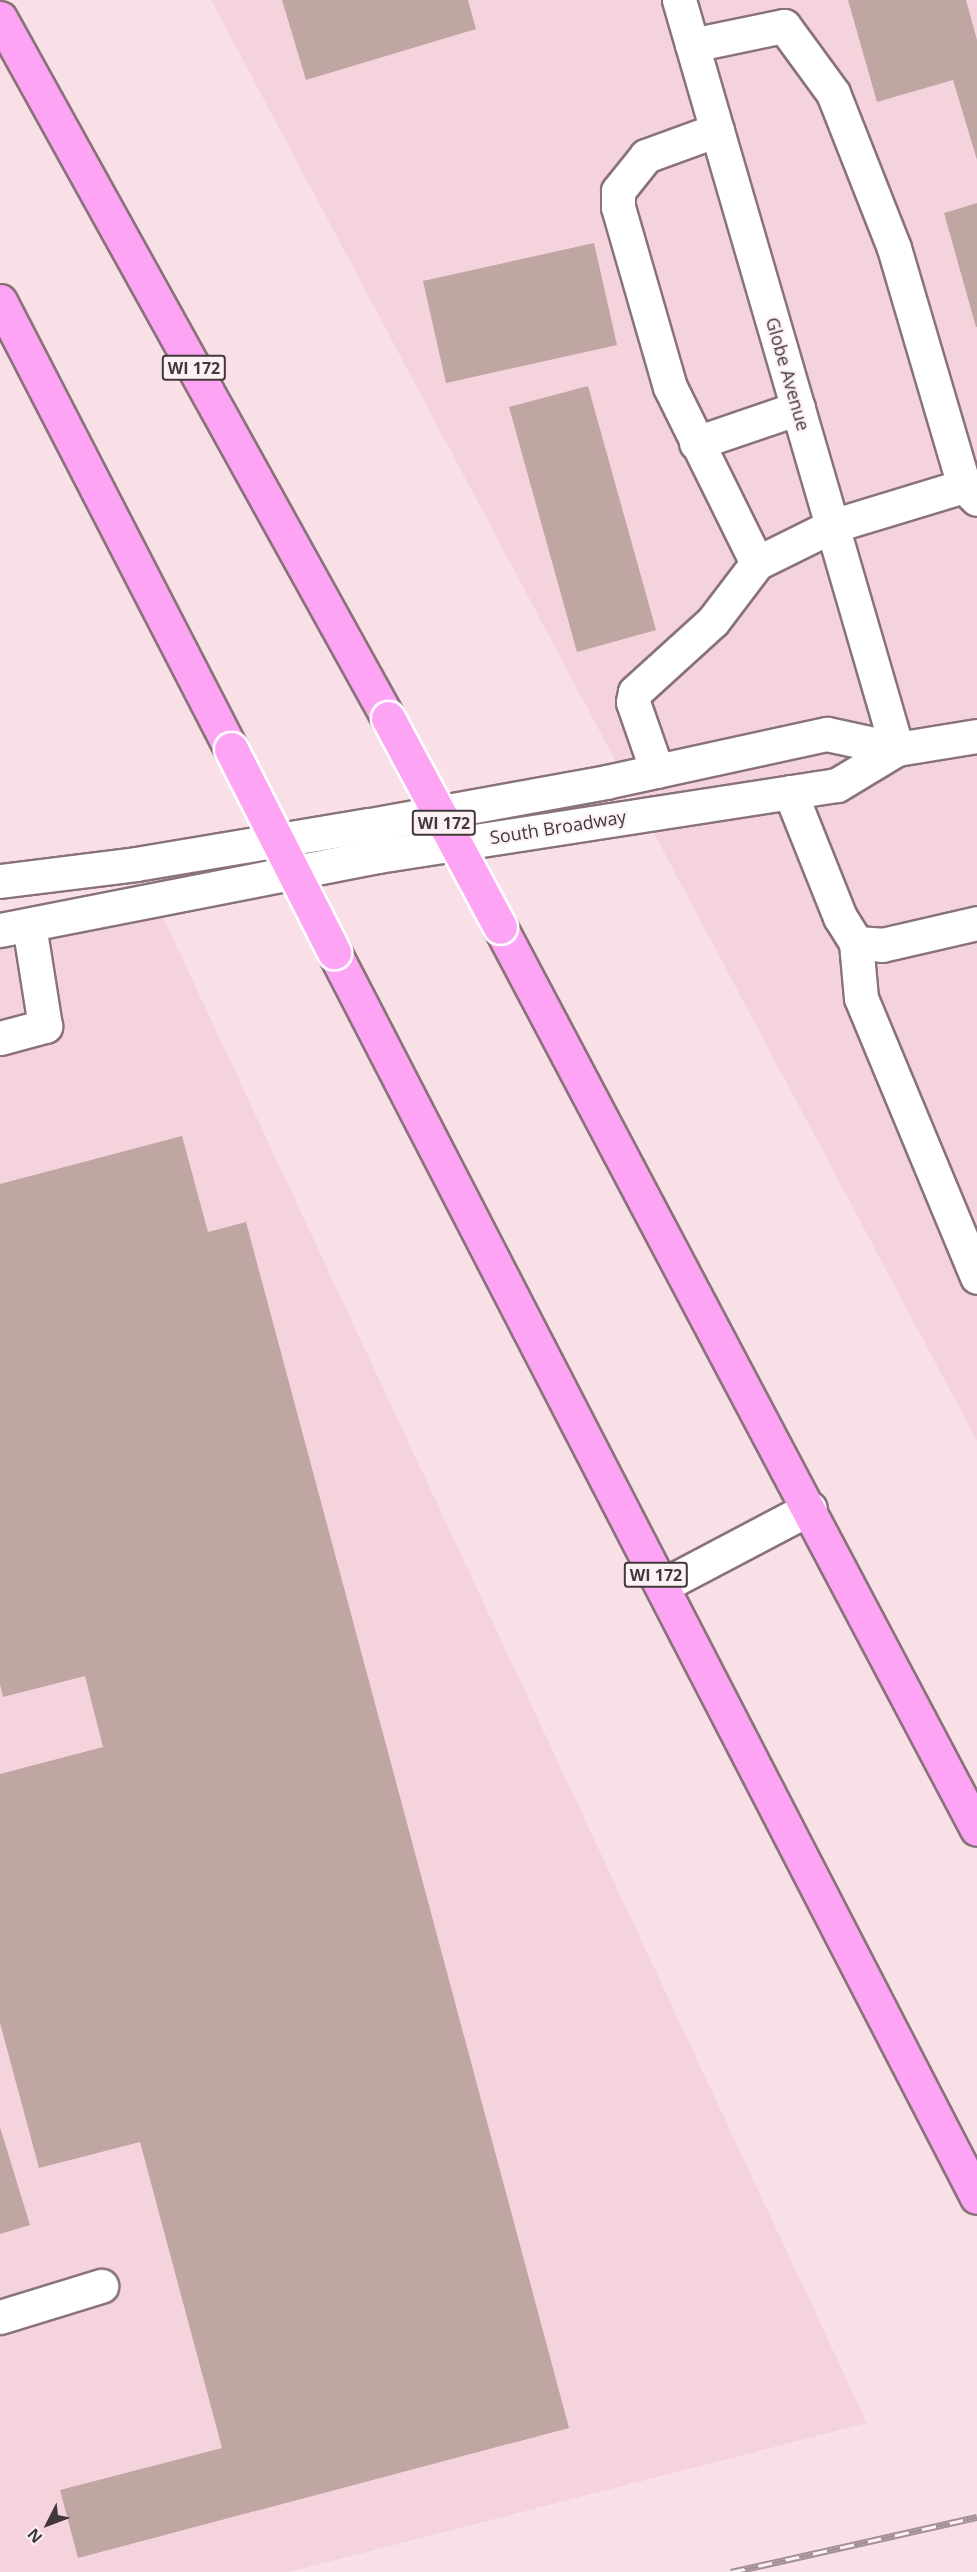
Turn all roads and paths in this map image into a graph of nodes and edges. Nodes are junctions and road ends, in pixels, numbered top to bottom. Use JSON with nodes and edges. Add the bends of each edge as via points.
{"nodes":[{"id":1,"x":679,"y":0,"type":"edge"},
{"id":2,"x":0,"y":18,"type":"edge"},
{"id":3,"x":692,"y":45,"type":"junction"},
{"id":4,"x":717,"y":130,"type":"junction"},
{"id":5,"x":0,"y":301,"type":"edge"},
{"id":6,"x":798,"y":408,"type":"junction"},
{"id":7,"x":696,"y":443,"type":"junction"},
{"id":8,"x":971,"y":492,"type":"edge"},
{"id":9,"x":832,"y":526,"type":"junction"},
{"id":10,"x":757,"y":562,"type":"junction"},
{"id":11,"x":977,"y":735,"type":"edge"},
{"id":12,"x":897,"y":749,"type":"junction"},
{"id":13,"x":657,"y":771,"type":"junction"},
{"id":14,"x":790,"y":792,"type":"junction"},
{"id":15,"x":0,"y":881,"type":"edge"},
{"id":16,"x":977,"y":923,"type":"edge"},
{"id":17,"x":14,"y":927,"type":"edge"},
{"id":18,"x":856,"y":943,"type":"junction"},
{"id":19,"x":0,"y":1038,"type":"edge"},
{"id":20,"x":977,"y":1276,"type":"edge"},
{"id":21,"x":810,"y":1508,"type":"junction"},
{"id":22,"x":662,"y":1586,"type":"junction"},
{"id":23,"x":977,"y":1829,"type":"edge"},
{"id":24,"x":977,"y":2197,"type":"edge"},
{"id":25,"x":102,"y":2286,"type":"dead end"},
{"id":26,"x":0,"y":2317,"type":"edge"}],
"edges":[{"from":1,"to":3,"type":"street","name":"Globe Avenue"},
{"from":2,"to":21,"type":"highway","number":"WI 172","bridge":true,"via":[[388,718]]},
{"from":3,"to":4,"type":"street","name":"Globe Avenue"},
{"from":3,"to":8,"type":"street","via":[[784,26],[833,93],[894,248]]},
{"from":4,"to":6,"type":"street","name":"Globe Avenue"},
{"from":4,"to":7,"type":"street","via":[[646,156],[618,191],[618,207],[670,387]]},
{"from":5,"to":22,"type":"highway","number":"WI 172","bridge":true},
{"from":6,"to":7,"type":"street"},
{"from":6,"to":9,"type":"street","name":"Globe Avenue"},
{"from":7,"to":10,"type":"street"},
{"from":8,"to":9,"type":"street"},
{"from":9,"to":10,"type":"street"},
{"from":9,"to":12,"type":"street","name":"Globe Avenue"},
{"from":10,"to":13,"type":"street","via":[[713,621],[635,692],[633,702]]},
{"from":11,"to":12,"type":"street","name":"South Broadway"},
{"from":12,"to":13,"type":"street","name":"South Broadway","via":[[827,734]]},
{"from":12,"to":14,"type":"street","name":"South Broadway","via":[[837,785]]},
{"from":13,"to":15,"type":"street","name":"South Broadway","via":[[183,856]]},
{"from":14,"to":17,"type":"street","name":"South Broadway","via":[[378,856]]},
{"from":14,"to":18,"type":"street","via":[[840,917]]},
{"from":16,"to":18,"type":"street","via":[[882,945]]},
{"from":17,"to":19,"type":"street","via":[[45,1026]]},
{"from":18,"to":20,"type":"street","via":[[861,998]]},
{"from":21,"to":22,"type":"street"},
{"from":21,"to":23,"type":"highway","number":"WI 172"},
{"from":22,"to":24,"type":"highway","number":"WI 172"},
{"from":25,"to":26,"type":"street"}]}
